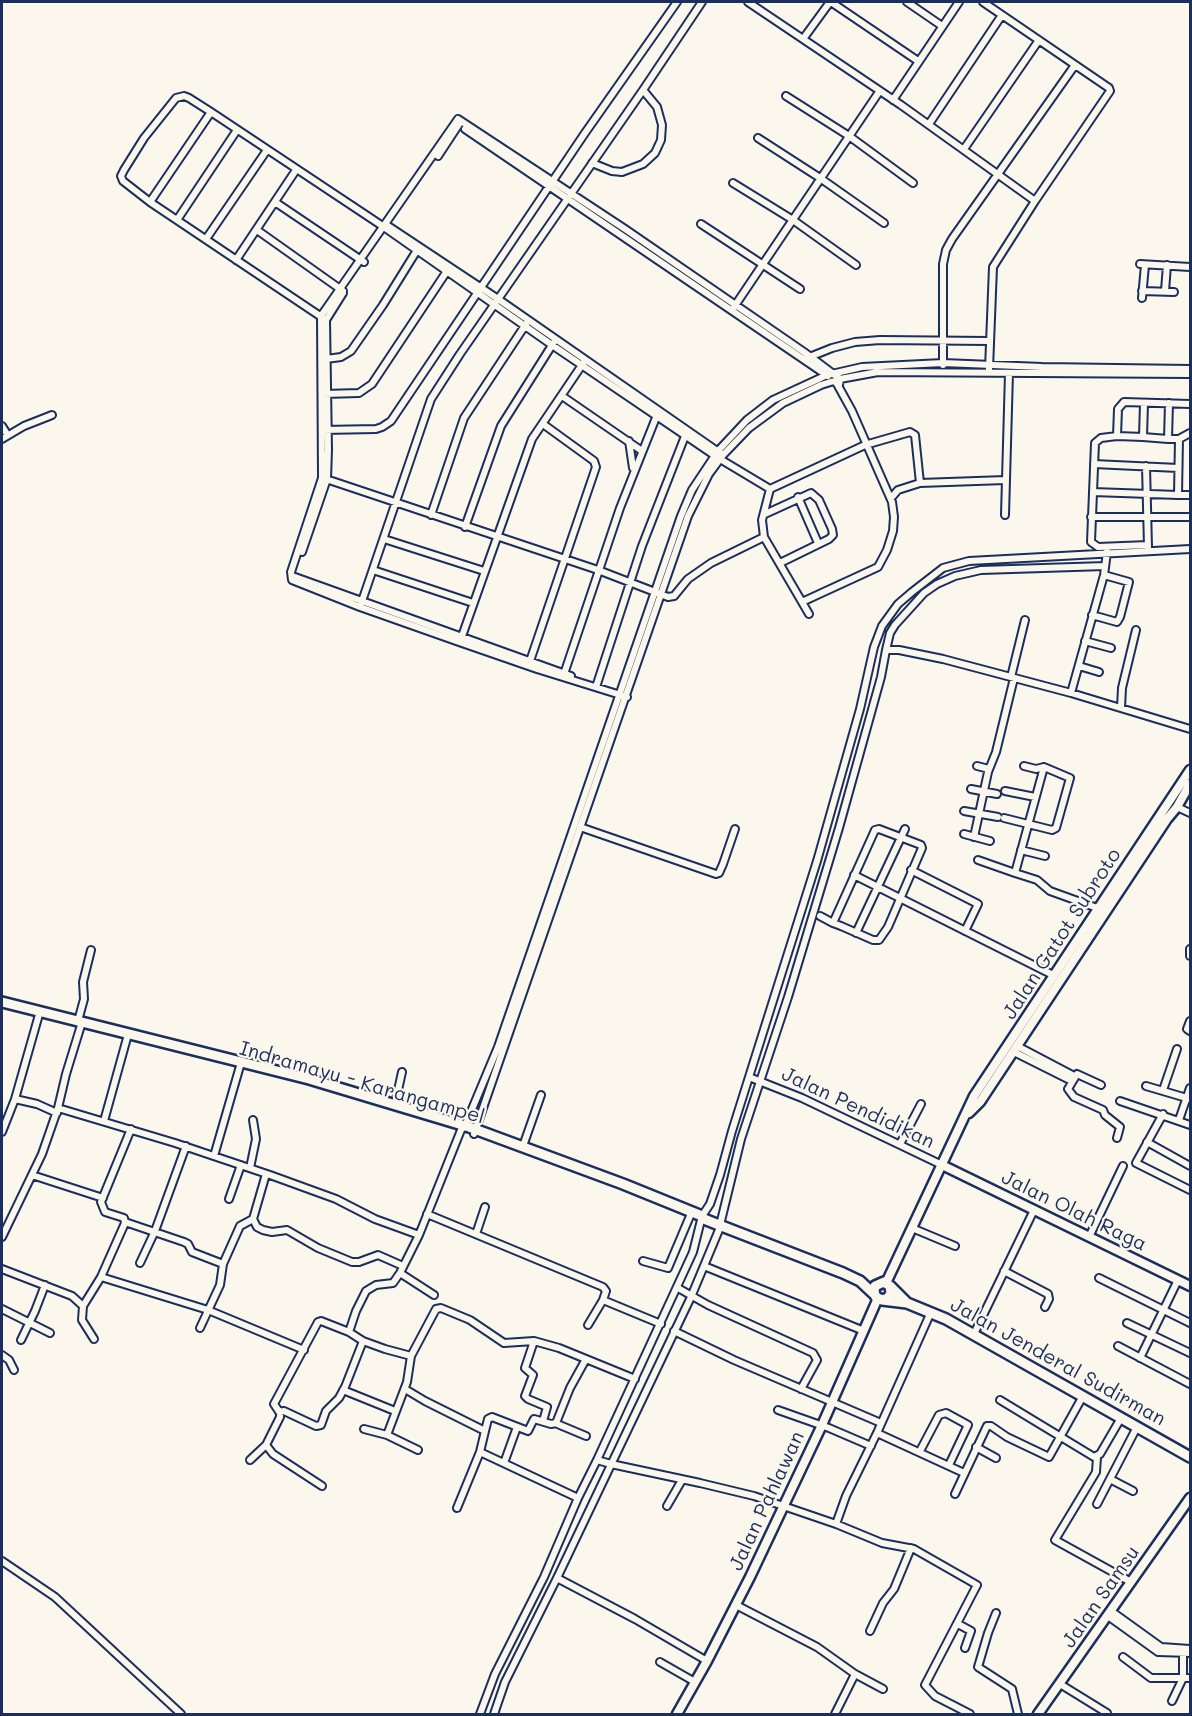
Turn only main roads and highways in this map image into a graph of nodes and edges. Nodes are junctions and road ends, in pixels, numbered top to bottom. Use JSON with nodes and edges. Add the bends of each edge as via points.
{"nodes":[{"id":1,"x":2,"y":1002,"type":"edge"},
{"id":2,"x":2,"y":1008,"type":"edge"},
{"id":3,"x":39,"y":1014,"type":"junction"},
{"id":4,"x":81,"y":1023,"type":"junction"},
{"id":5,"x":143,"y":1040,"type":"junction"},
{"id":6,"x":238,"y":1064,"type":"junction"},
{"id":7,"x":469,"y":1129,"type":"junction"},
{"id":8,"x":704,"y":1219,"type":"junction"},
{"id":9,"x":860,"y":1281,"type":"junction"},
{"id":10,"x":886,"y":1284,"type":"junction"},
{"id":11,"x":878,"y":1297,"type":"junction"},
{"id":12,"x":907,"y":1303,"type":"junction"},
{"id":13,"x":1191,"y":1457,"type":"edge"}],
"edges":[{"from":1,"to":3,"type":"main road","name":"Indramayu - Karangampel"},
{"from":2,"to":3,"type":"main road","name":"Indramayu - Karangampel"},
{"from":3,"to":4,"type":"main road","name":"Indramayu - Karangampel"},
{"from":4,"to":5,"type":"main road","name":"Indramayu - Karangampel"},
{"from":4,"to":5,"type":"main road","name":"Indramayu - Karangampel"},
{"from":5,"to":6,"type":"main road","name":"Indramayu - Karangampel"},
{"from":6,"to":7,"type":"main road","name":"Indramayu - Karangampel"},
{"from":6,"to":7,"type":"main road","via":[[347,1089]]},
{"from":7,"to":8,"type":"main road","name":"Indramayu - Karangampel","via":[[523,1146]]},
{"from":7,"to":8,"type":"main road","name":"Indramayu - Karangampel"},
{"from":8,"to":9,"type":"main road","name":"Indramayu - Karangampel"},
{"from":9,"to":10,"type":"main road"},
{"from":9,"to":11,"type":"main road"},
{"from":10,"to":11,"type":"main road","via":[[875,1286]]},
{"from":10,"to":11,"type":"main road","via":[[890,1295]]},
{"from":10,"to":12,"type":"main road"},
{"from":11,"to":12,"type":"main road"},
{"from":12,"to":13,"type":"main road","name":"Jalan Jenderal Sudirman","via":[[974,1334]]}]}
